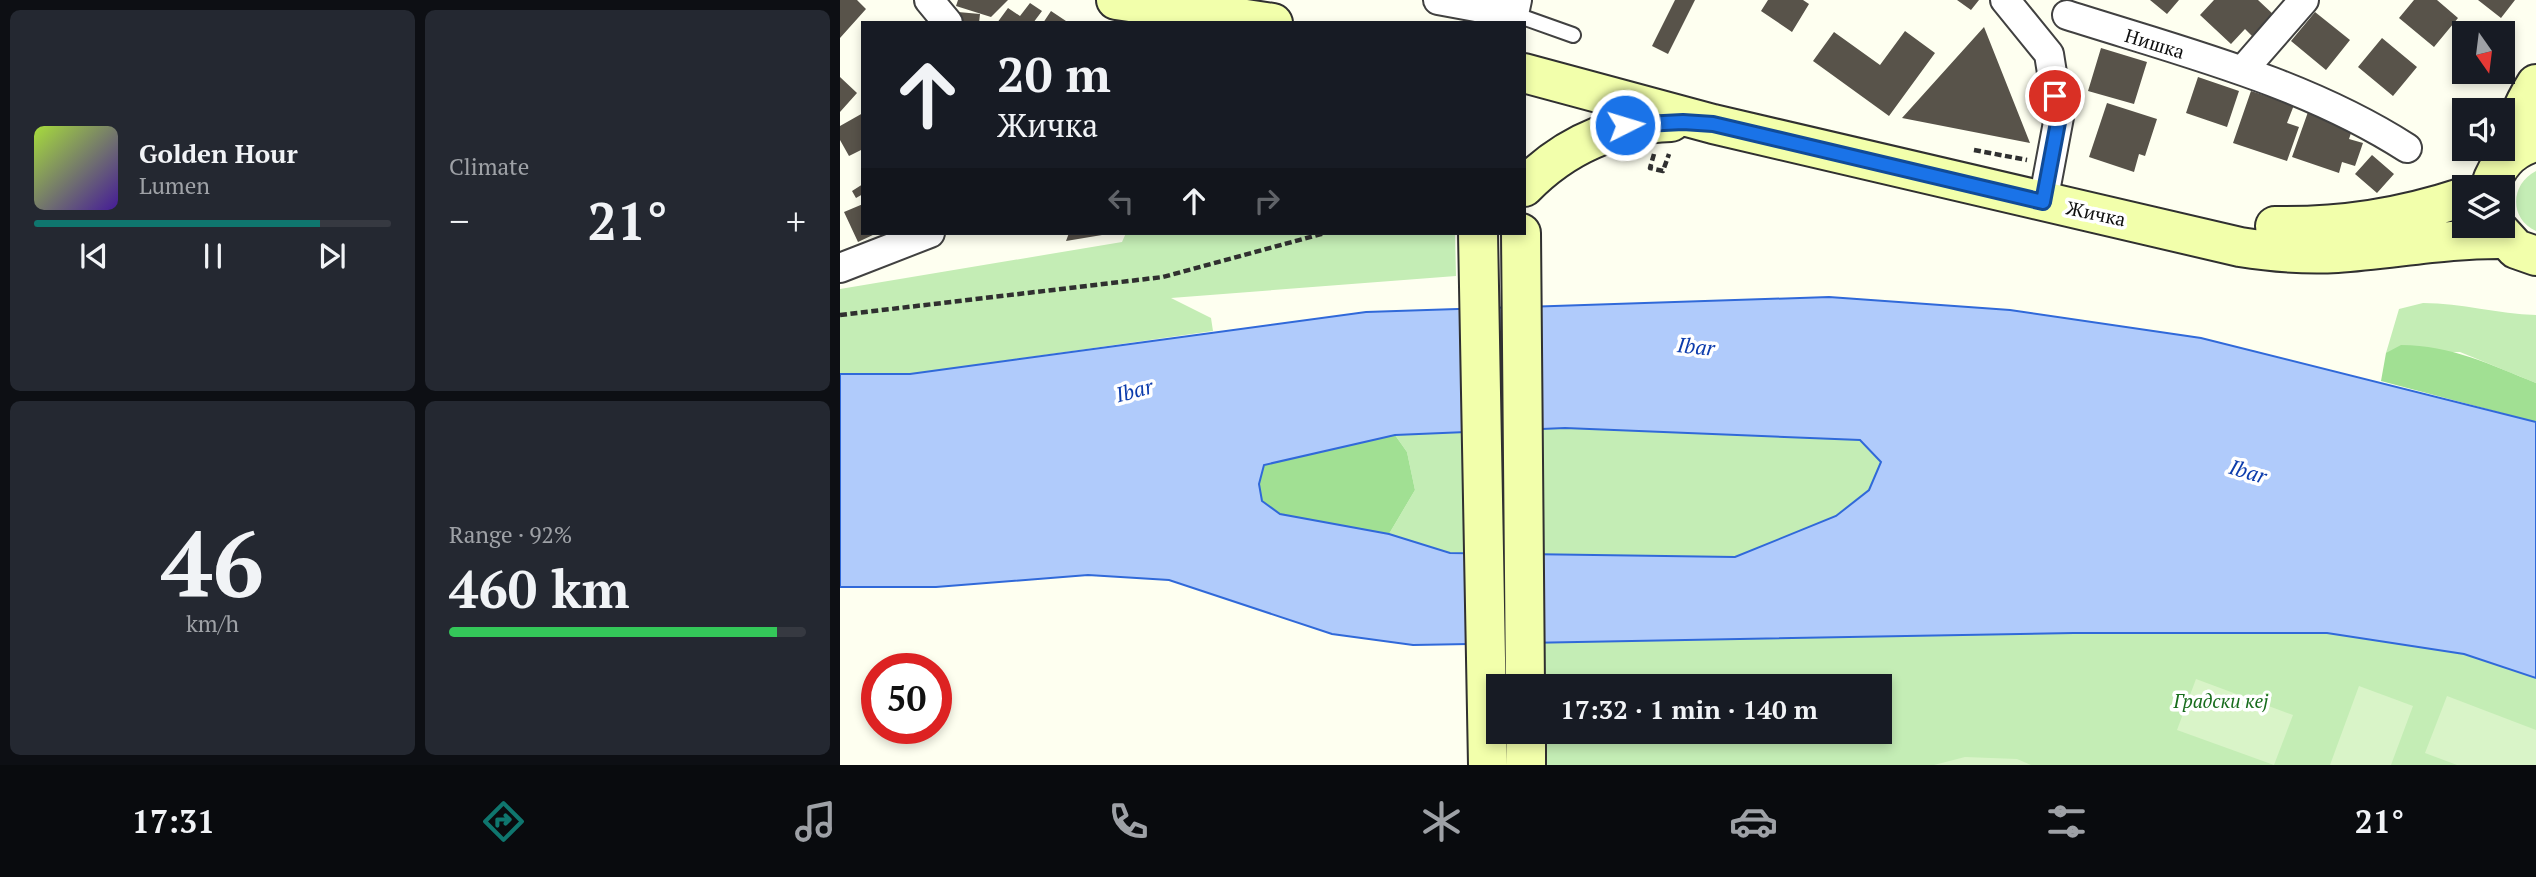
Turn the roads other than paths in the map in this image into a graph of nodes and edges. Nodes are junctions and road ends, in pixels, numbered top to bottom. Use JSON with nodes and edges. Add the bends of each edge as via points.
{"nodes":[{"id":1,"x":929,"y":0,"type":"edge"},
{"id":2,"x":1116,"y":0,"type":"edge"},
{"id":3,"x":1437,"y":0,"type":"edge"},
{"id":4,"x":2005,"y":0,"type":"edge"},
{"id":5,"x":2304,"y":0,"type":"edge"},
{"id":6,"x":1515,"y":7,"type":"edge"},
{"id":7,"x":2070,"y":8,"type":"edge"},
{"id":8,"x":1225,"y":18,"type":"edge"},
{"id":9,"x":946,"y":21,"type":"edge"},
{"id":10,"x":1254,"y":21,"type":"edge"},
{"id":11,"x":1573,"y":36,"type":"dead end"},
{"id":12,"x":2049,"y":54,"type":"junction"},
{"id":13,"x":2243,"y":71,"type":"junction"},
{"id":14,"x":1528,"y":75,"type":"edge"},
{"id":15,"x":2536,"y":85,"type":"edge"},
{"id":16,"x":1713,"y":124,"type":"junction"},
{"id":17,"x":2407,"y":148,"type":"dead end"},
{"id":18,"x":2523,"y":148,"type":"edge"},
{"id":19,"x":2494,"y":175,"type":"edge"},
{"id":20,"x":1526,"y":185,"type":"edge"},
{"id":21,"x":2452,"y":201,"type":"edge"},
{"id":22,"x":2043,"y":202,"type":"junction"},
{"id":23,"x":2178,"y":231,"type":"junction"},
{"id":24,"x":925,"y":235,"type":"edge"},
{"id":25,"x":1478,"y":235,"type":"edge"},
{"id":26,"x":1521,"y":235,"type":"edge"},
{"id":27,"x":2512,"y":240,"type":"edge"},
{"id":28,"x":840,"y":268,"type":"edge"},
{"id":29,"x":1525,"y":674,"type":"edge"},
{"id":30,"x":1526,"y":744,"type":"edge"},
{"id":31,"x":1488,"y":765,"type":"edge"},
{"id":32,"x":1526,"y":765,"type":"edge"}],
"edges":[{"from":1,"to":9,"type":"street"},
{"from":2,"to":8,"type":"main road"},
{"from":3,"to":6,"type":"street"},
{"from":4,"to":12,"type":"street"},
{"from":5,"to":13,"type":"street"},
{"from":6,"to":11,"type":"lane"},
{"from":7,"to":12,"type":"street"},
{"from":7,"to":13,"type":"street","name":"Нишка"},
{"from":8,"to":10,"type":"main road"},
{"from":12,"to":22,"type":"street","via":[[2059,117]]},
{"from":13,"to":17,"type":"street","name":"Нишка","via":[[2365,121]]},
{"from":14,"to":16,"type":"main road","name":"Жичка"},
{"from":15,"to":18,"type":"main road","via":[[2514,128]]},
{"from":16,"to":20,"type":"main road","via":[[1625,125],[1578,144]]},
{"from":16,"to":22,"type":"main road","name":"Жичка"},
{"from":18,"to":19,"type":"main road"},
{"from":21,"to":23,"type":"main road","name":"Жичка","via":[[2363,223]]},
{"from":22,"to":23,"type":"main road","name":"Жичка"},
{"from":23,"to":27,"type":"main road","name":"Жичка","via":[[2284,253]]},
{"from":24,"to":28,"type":"street"},
{"from":25,"to":31,"type":"main road"},
{"from":26,"to":29,"type":"main road"},
{"from":30,"to":32,"type":"main road"}]}
